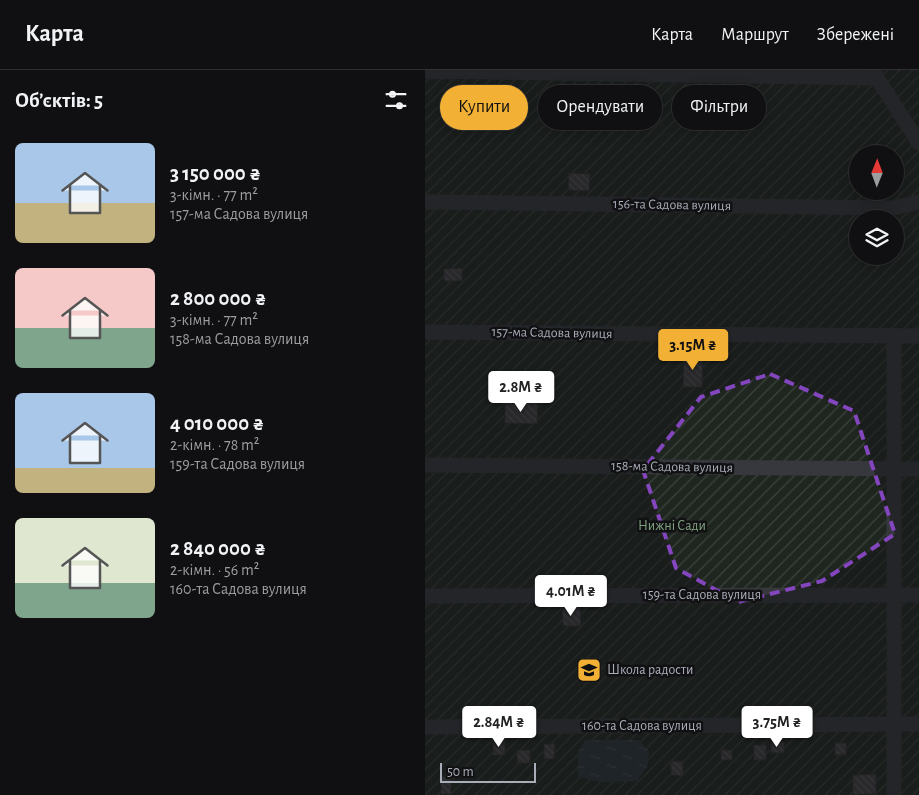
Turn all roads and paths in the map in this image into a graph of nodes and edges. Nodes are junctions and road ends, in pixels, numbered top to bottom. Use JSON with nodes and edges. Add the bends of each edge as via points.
{"nodes":[{"id":1,"x":425,"y":71,"type":"edge"},
{"id":2,"x":874,"y":74,"type":"edge"},
{"id":3,"x":919,"y":143,"type":"edge"},
{"id":4,"x":425,"y":202,"type":"edge"},
{"id":5,"x":919,"y":202,"type":"edge"},
{"id":6,"x":425,"y":332,"type":"edge"},
{"id":7,"x":919,"y":336,"type":"edge"},
{"id":8,"x":894,"y":337,"type":"junction"},
{"id":9,"x":425,"y":464,"type":"edge"},
{"id":10,"x":919,"y":469,"type":"edge"},
{"id":11,"x":893,"y":470,"type":"junction"},
{"id":12,"x":894,"y":594,"type":"junction"},
{"id":13,"x":919,"y":595,"type":"edge"},
{"id":14,"x":425,"y":596,"type":"edge"},
{"id":15,"x":894,"y":724,"type":"junction"},
{"id":16,"x":919,"y":724,"type":"edge"},
{"id":17,"x":425,"y":727,"type":"edge"},
{"id":18,"x":895,"y":795,"type":"edge"}],
"edges":[{"from":1,"to":2,"type":"street"},
{"from":2,"to":3,"type":"street"},
{"from":4,"to":5,"type":"street","name":"156-та Садова вулиця","via":[[892,208]]},
{"from":6,"to":8,"type":"street","name":"157-ма Садова вулиця"},
{"from":7,"to":8,"type":"street","name":"157-ма Садова вулиця"},
{"from":8,"to":11,"type":"street"},
{"from":9,"to":11,"type":"street","name":"158-ма Садова вулиця"},
{"from":10,"to":11,"type":"street","name":"158-ма Садова вулиця"},
{"from":11,"to":12,"type":"street"},
{"from":12,"to":13,"type":"street","name":"159-та Садова вулиця"},
{"from":12,"to":14,"type":"street","name":"159-та Садова вулиця"},
{"from":12,"to":15,"type":"street"},
{"from":15,"to":16,"type":"street","name":"160-та Садова вулиця"},
{"from":15,"to":17,"type":"street","name":"160-та Садова вулиця"},
{"from":15,"to":18,"type":"street"}]}
